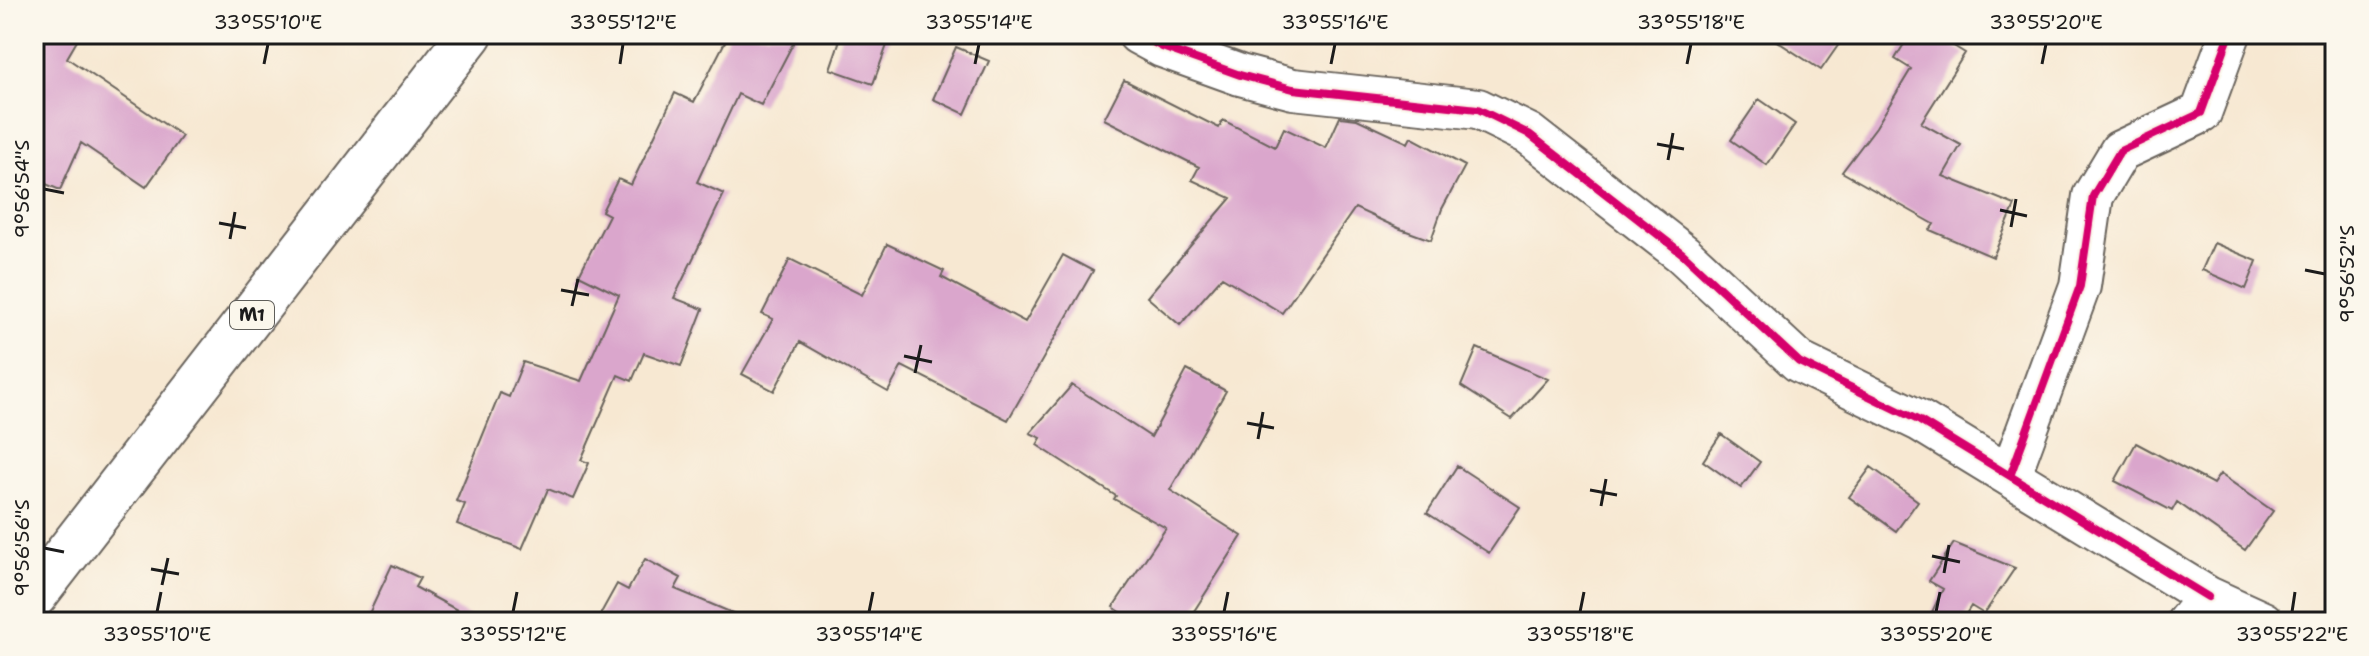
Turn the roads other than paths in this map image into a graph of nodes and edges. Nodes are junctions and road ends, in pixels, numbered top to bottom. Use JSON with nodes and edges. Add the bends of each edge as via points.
{"nodes":[{"id":1,"x":470,"y":34,"type":"edge"},
{"id":2,"x":1138,"y":34,"type":"edge"},
{"id":3,"x":2230,"y":34,"type":"edge"},
{"id":4,"x":2010,"y":476,"type":"junction"},
{"id":5,"x":34,"y":596,"type":"edge"},
{"id":6,"x":2198,"y":609,"type":"edge"},
{"id":7,"x":2263,"y":622,"type":"edge"}],
"edges":[{"from":1,"to":5,"type":"highway","number":"M1"},
{"from":2,"to":4,"type":"street","via":[[1162,47],[1293,89],[1478,109],[1529,134],[1683,254],[1799,362],[1920,421]]},
{"from":3,"to":4,"type":"street","via":[[2201,113],[2120,151],[2093,196],[2080,286]]},
{"from":4,"to":6,"type":"street"},
{"from":6,"to":7,"type":"street"}]}
